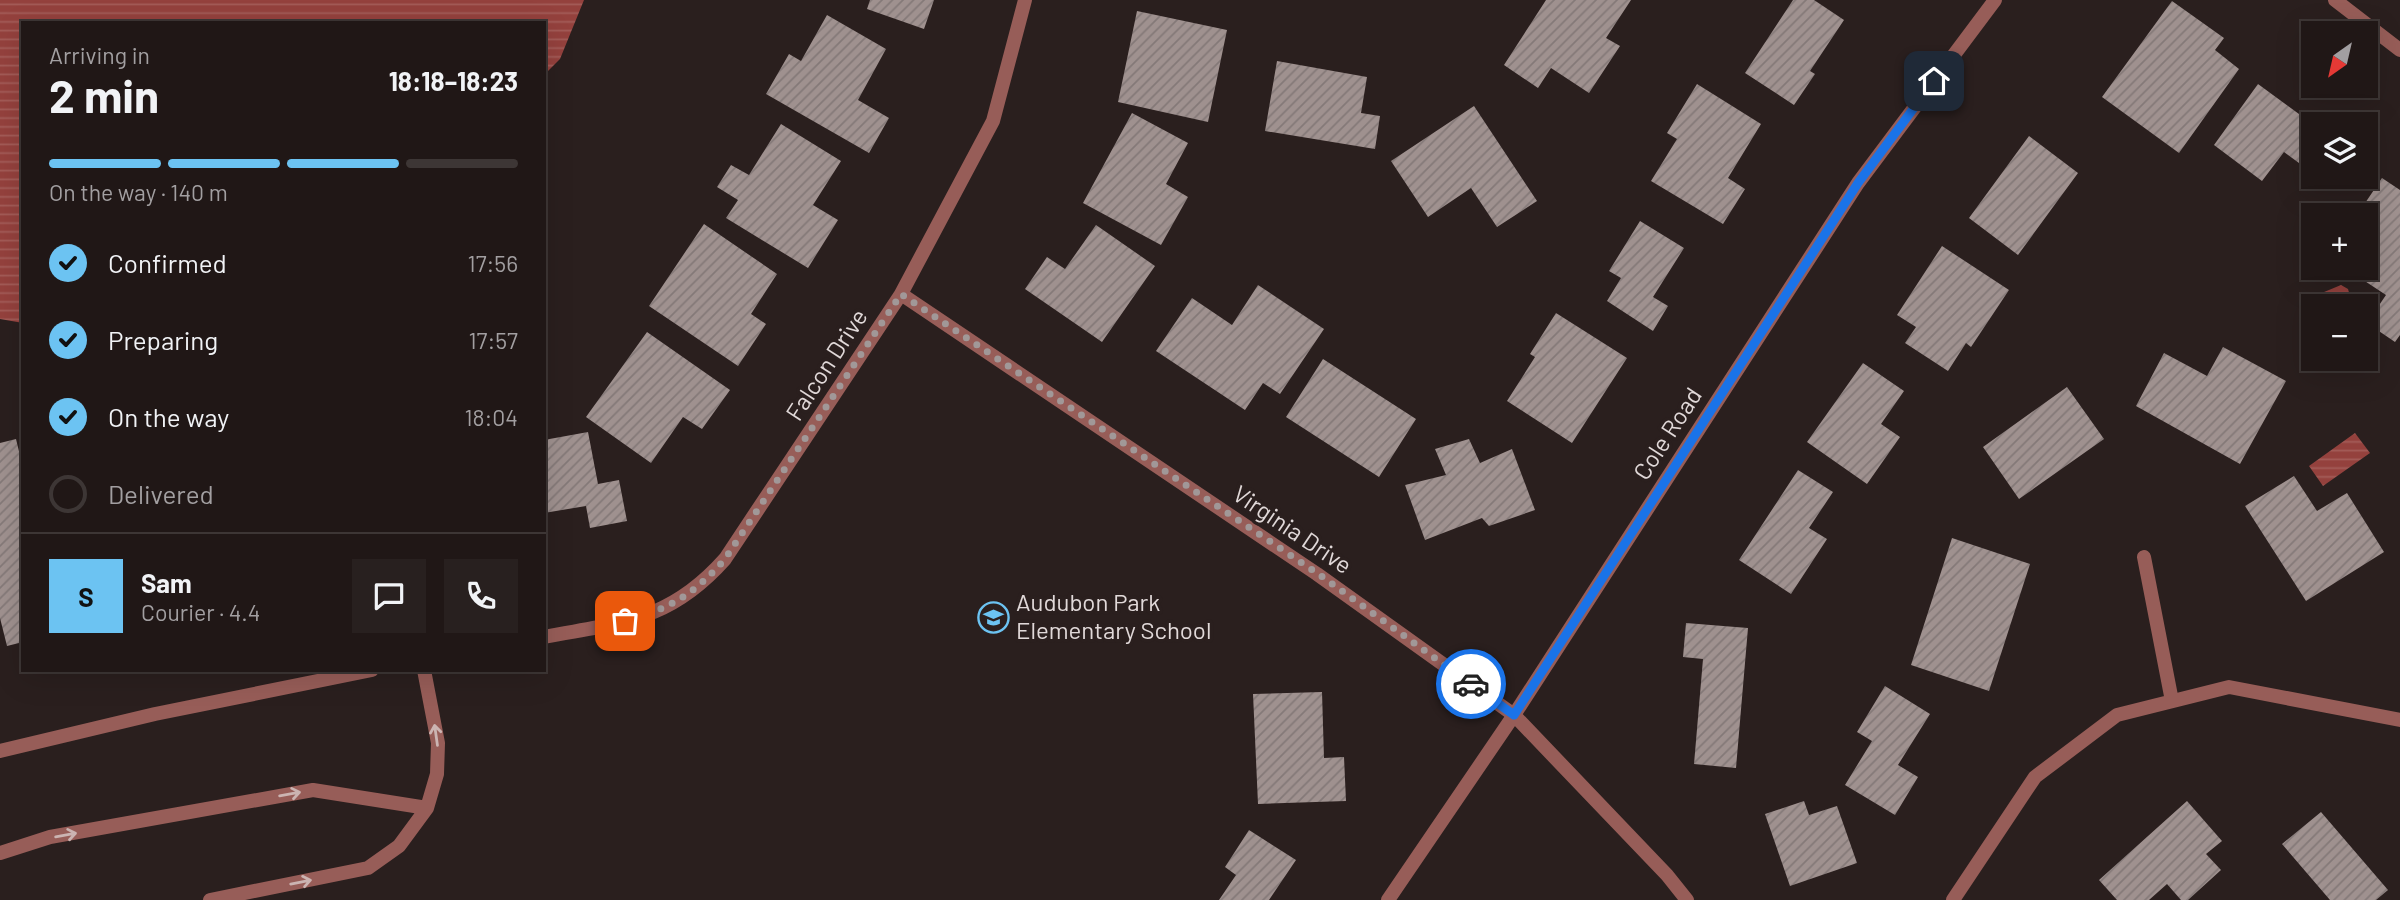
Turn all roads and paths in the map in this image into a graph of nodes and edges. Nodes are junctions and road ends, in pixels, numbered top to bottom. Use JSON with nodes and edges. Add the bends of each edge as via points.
{"nodes":[{"id":1,"x":1025,"y":0,"type":"edge"},
{"id":2,"x":1996,"y":0,"type":"edge"},
{"id":3,"x":2335,"y":0,"type":"edge"},
{"id":4,"x":2400,"y":50,"type":"edge"},
{"id":5,"x":901,"y":294,"type":"junction"},
{"id":6,"x":2144,"y":557,"type":"dead end"},
{"id":7,"x":546,"y":637,"type":"edge"},
{"id":8,"x":362,"y":672,"type":"edge"},
{"id":9,"x":424,"y":672,"type":"edge"},
{"id":10,"x":2172,"y":701,"type":"junction"},
{"id":11,"x":1514,"y":715,"type":"junction"},
{"id":12,"x":2400,"y":720,"type":"edge"},
{"id":13,"x":0,"y":751,"type":"edge"},
{"id":14,"x":427,"y":808,"type":"junction"},
{"id":15,"x":0,"y":852,"type":"edge"},
{"id":16,"x":210,"y":900,"type":"edge"},
{"id":17,"x":1388,"y":900,"type":"edge"},
{"id":18,"x":1687,"y":900,"type":"edge"},
{"id":19,"x":1953,"y":900,"type":"edge"}],
"edges":[{"from":1,"to":5,"type":"street","name":"Falcon Drive","via":[[993,121]]},
{"from":2,"to":11,"type":"street","name":"Cole Road","via":[[1858,183]]},
{"from":3,"to":4,"type":"street"},
{"from":5,"to":7,"type":"street","name":"Falcon Drive","via":[[740,538],[708,578],[674,605],[654,613]]},
{"from":5,"to":11,"type":"street","name":"Virginia Drive","via":[[1317,573]]},
{"from":6,"to":10,"type":"street"},
{"from":8,"to":13,"type":"street"},
{"from":14,"to":9,"type":"street","one_way":true,"via":[[437,774],[438,743]]},
{"from":10,"to":12,"type":"street","via":[[2230,687]]},
{"from":10,"to":19,"type":"street","via":[[2117,715],[2035,777]]},
{"from":11,"to":17,"type":"street","name":"Cole Road"},
{"from":11,"to":18,"type":"street","name":"Virginia Drive"},
{"from":15,"to":14,"type":"street","one_way":true,"via":[[50,837],[313,790]]},
{"from":16,"to":14,"type":"street","one_way":true,"via":[[368,868],[399,846]]}]}
